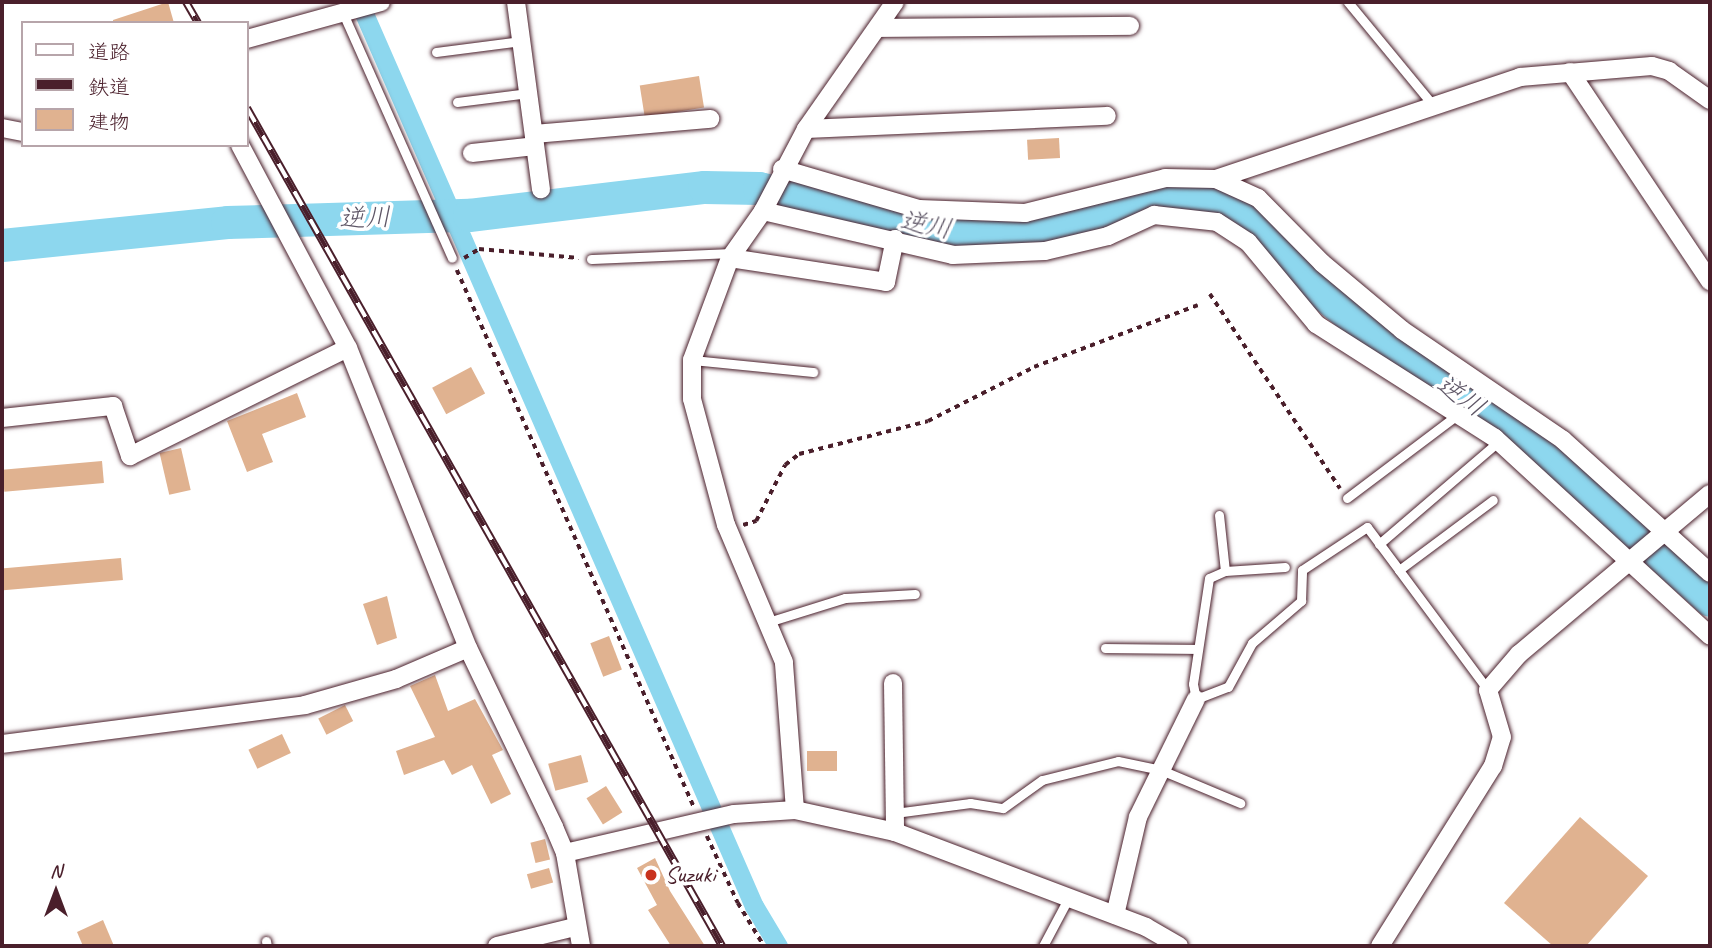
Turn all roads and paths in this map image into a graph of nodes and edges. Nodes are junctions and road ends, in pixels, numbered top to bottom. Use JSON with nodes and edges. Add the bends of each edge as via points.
{"nodes":[{"id":1,"x":516,"y":2,"type":"edge"},
{"id":2,"x":895,"y":2,"type":"edge"},
{"id":3,"x":1348,"y":2,"type":"edge"},
{"id":4,"x":376,"y":3,"type":"edge"},
{"id":5,"x":344,"y":9,"type":"junction"},
{"id":6,"x":1130,"y":26,"type":"dead end"},
{"id":7,"x":880,"y":28,"type":"junction"},
{"id":8,"x":248,"y":39,"type":"edge"},
{"id":9,"x":522,"y":41,"type":"junction"},
{"id":10,"x":436,"y":52,"type":"dead end"},
{"id":11,"x":1570,"y":72,"type":"junction"},
{"id":12,"x":528,"y":93,"type":"junction"},
{"id":13,"x":1710,"y":100,"type":"edge"},
{"id":14,"x":457,"y":102,"type":"dead end"},
{"id":15,"x":1432,"y":104,"type":"junction"},
{"id":16,"x":1107,"y":116,"type":"dead end"},
{"id":17,"x":710,"y":119,"type":"dead end"},
{"id":18,"x":2,"y":128,"type":"edge"},
{"id":19,"x":806,"y":129,"type":"junction"},
{"id":20,"x":21,"y":132,"type":"edge"},
{"id":21,"x":534,"y":140,"type":"junction"},
{"id":22,"x":241,"y":147,"type":"edge"},
{"id":23,"x":472,"y":153,"type":"dead end"},
{"id":24,"x":778,"y":176,"type":"junction"},
{"id":25,"x":1216,"y":179,"type":"junction"},
{"id":26,"x":541,"y":189,"type":"dead end"},
{"id":27,"x":763,"y":208,"type":"junction"},
{"id":28,"x":895,"y":239,"type":"junction"},
{"id":29,"x":731,"y":255,"type":"junction"},
{"id":30,"x":591,"y":259,"type":"joint"},
{"id":31,"x":454,"y":261,"type":"junction"},
{"id":32,"x":1710,"y":281,"type":"edge"},
{"id":33,"x":1210,"y":294,"type":"dead end"},
{"id":34,"x":1198,"y":305,"type":"dead end"},
{"id":35,"x":348,"y":348,"type":"junction"},
{"id":36,"x":692,"y":360,"type":"junction"},
{"id":37,"x":813,"y":372,"type":"dead end"},
{"id":38,"x":1457,"y":415,"type":"junction"},
{"id":39,"x":2,"y":418,"type":"edge"},
{"id":40,"x":1499,"y":441,"type":"junction"},
{"id":41,"x":1710,"y":494,"type":"edge"},
{"id":42,"x":1347,"y":498,"type":"joint"},
{"id":43,"x":1493,"y":500,"type":"dead end"},
{"id":44,"x":1219,"y":514,"type":"dead end"},
{"id":45,"x":728,"y":530,"type":"junction"},
{"id":46,"x":1662,"y":533,"type":"junction"},
{"id":47,"x":1379,"y":544,"type":"junction"},
{"id":48,"x":1636,"y":556,"type":"junction"},
{"id":49,"x":1284,"y":567,"type":"dead end"},
{"id":50,"x":1399,"y":570,"type":"junction"},
{"id":51,"x":1225,"y":571,"type":"junction"},
{"id":52,"x":1710,"y":573,"type":"edge"},
{"id":53,"x":915,"y":594,"type":"dead end"},
{"id":54,"x":768,"y":622,"type":"junction"},
{"id":55,"x":1710,"y":636,"type":"edge"},
{"id":56,"x":468,"y":648,"type":"junction"},
{"id":57,"x":1105,"y":648,"type":"dead end"},
{"id":58,"x":1198,"y":649,"type":"junction"},
{"id":59,"x":894,"y":683,"type":"dead end"},
{"id":60,"x":1488,"y":690,"type":"junction"},
{"id":61,"x":1196,"y":699,"type":"junction"},
{"id":62,"x":2,"y":744,"type":"edge"},
{"id":63,"x":1161,"y":770,"type":"junction"},
{"id":64,"x":1240,"y":803,"type":"dead end"},
{"id":65,"x":795,"y":810,"type":"junction"},
{"id":66,"x":895,"y":813,"type":"junction"},
{"id":67,"x":704,"y":824,"type":"junction"},
{"id":68,"x":895,"y":831,"type":"junction"},
{"id":69,"x":565,"y":853,"type":"junction"},
{"id":70,"x":1069,"y":897,"type":"junction"},
{"id":71,"x":1115,"y":915,"type":"junction"},
{"id":72,"x":575,"y":927,"type":"junction"},
{"id":73,"x":497,"y":946,"type":"edge"},
{"id":74,"x":581,"y":946,"type":"edge"},
{"id":75,"x":764,"y":946,"type":"edge"},
{"id":76,"x":1043,"y":946,"type":"edge"},
{"id":77,"x":1179,"y":946,"type":"edge"},
{"id":78,"x":1380,"y":946,"type":"edge"}],
"edges":[{"from":1,"to":9,"type":"street"},
{"from":2,"to":7,"type":"street"},
{"from":3,"to":15,"type":"lane"},
{"from":4,"to":5,"type":"street"},
{"from":5,"to":8,"type":"street"},
{"from":5,"to":31,"type":"lane"},
{"from":6,"to":7,"type":"street"},
{"from":7,"to":19,"type":"street"},
{"from":9,"to":10,"type":"lane"},
{"from":9,"to":12,"type":"street"},
{"from":11,"to":13,"type":"street","via":[[1652,66],[1669,71]]},
{"from":11,"to":15,"type":"street","via":[[1520,77]]},
{"from":11,"to":32,"type":"street"},
{"from":12,"to":14,"type":"lane"},
{"from":12,"to":21,"type":"street"},
{"from":15,"to":25,"type":"street"},
{"from":16,"to":19,"type":"street"},
{"from":17,"to":21,"type":"street"},
{"from":18,"to":20,"type":"street"},
{"from":19,"to":24,"type":"street"},
{"from":21,"to":23,"type":"street"},
{"from":21,"to":26,"type":"street"},
{"from":22,"to":35,"type":"street"},
{"from":24,"to":25,"type":"street","via":[[919,209],[1025,213],[1165,178]]},
{"from":24,"to":27,"type":"street"},
{"from":25,"to":46,"type":"street","via":[[1258,198],[1322,263],[1402,330],[1563,440]]},
{"from":27,"to":28,"type":"street"},
{"from":27,"to":29,"type":"street"},
{"from":28,"to":29,"type":"street","via":[[886,282]]},
{"from":28,"to":38,"type":"street","via":[[953,255],[1045,251],[1108,236],[1154,215],[1217,222],[1248,242],[1316,324]]},
{"from":29,"to":30,"type":"lane"},
{"from":29,"to":36,"type":"street"},
{"from":30,"to":31,"type":"path","via":[[479,249]]},
{"from":31,"to":67,"type":"path"},
{"from":33,"to":42,"type":"path"},
{"from":34,"to":45,"type":"path","via":[[1034,367],[928,421],[799,454],[785,465],[756,521]]},
{"from":35,"to":39,"type":"street","via":[[130,456],[113,405]]},
{"from":35,"to":56,"type":"street"},
{"from":36,"to":37,"type":"lane"},
{"from":36,"to":45,"type":"street","via":[[692,399]]},
{"from":38,"to":40,"type":"street"},
{"from":38,"to":42,"type":"lane"},
{"from":40,"to":47,"type":"lane"},
{"from":40,"to":48,"type":"street"},
{"from":41,"to":46,"type":"street"},
{"from":43,"to":50,"type":"lane"},
{"from":44,"to":51,"type":"lane"},
{"from":45,"to":54,"type":"street"},
{"from":46,"to":48,"type":"street"},
{"from":46,"to":52,"type":"street"},
{"from":47,"to":50,"type":"lane"},
{"from":47,"to":61,"type":"lane","via":[[1367,527],[1302,570],[1301,601],[1252,643],[1228,687]]},
{"from":48,"to":55,"type":"street"},
{"from":48,"to":60,"type":"street","via":[[1519,654]]},
{"from":49,"to":51,"type":"lane"},
{"from":50,"to":60,"type":"lane"},
{"from":51,"to":58,"type":"lane","via":[[1209,578]]},
{"from":53,"to":54,"type":"lane","via":[[845,598]]},
{"from":54,"to":65,"type":"street","via":[[784,662]]},
{"from":56,"to":62,"type":"street","via":[[396,679],[305,705]]},
{"from":56,"to":69,"type":"street"},
{"from":57,"to":58,"type":"lane"},
{"from":58,"to":61,"type":"lane","via":[[1193,684]]},
{"from":59,"to":66,"type":"street"},
{"from":60,"to":78,"type":"street","via":[[1502,737],[1493,766]]},
{"from":61,"to":63,"type":"street"},
{"from":63,"to":64,"type":"lane"},
{"from":63,"to":66,"type":"lane","via":[[1118,761],[1042,780],[1003,808],[970,803]]},
{"from":63,"to":71,"type":"street","via":[[1138,817]]},
{"from":65,"to":67,"type":"street","via":[[734,814]]},
{"from":65,"to":68,"type":"street"},
{"from":66,"to":68,"type":"street"},
{"from":67,"to":69,"type":"street"},
{"from":67,"to":75,"type":"path","via":[[738,903]]},
{"from":68,"to":70,"type":"street"},
{"from":69,"to":72,"type":"street"},
{"from":70,"to":71,"type":"street"},
{"from":70,"to":76,"type":"lane"},
{"from":71,"to":77,"type":"street"},
{"from":72,"to":73,"type":"street"},
{"from":72,"to":74,"type":"street"}]}
